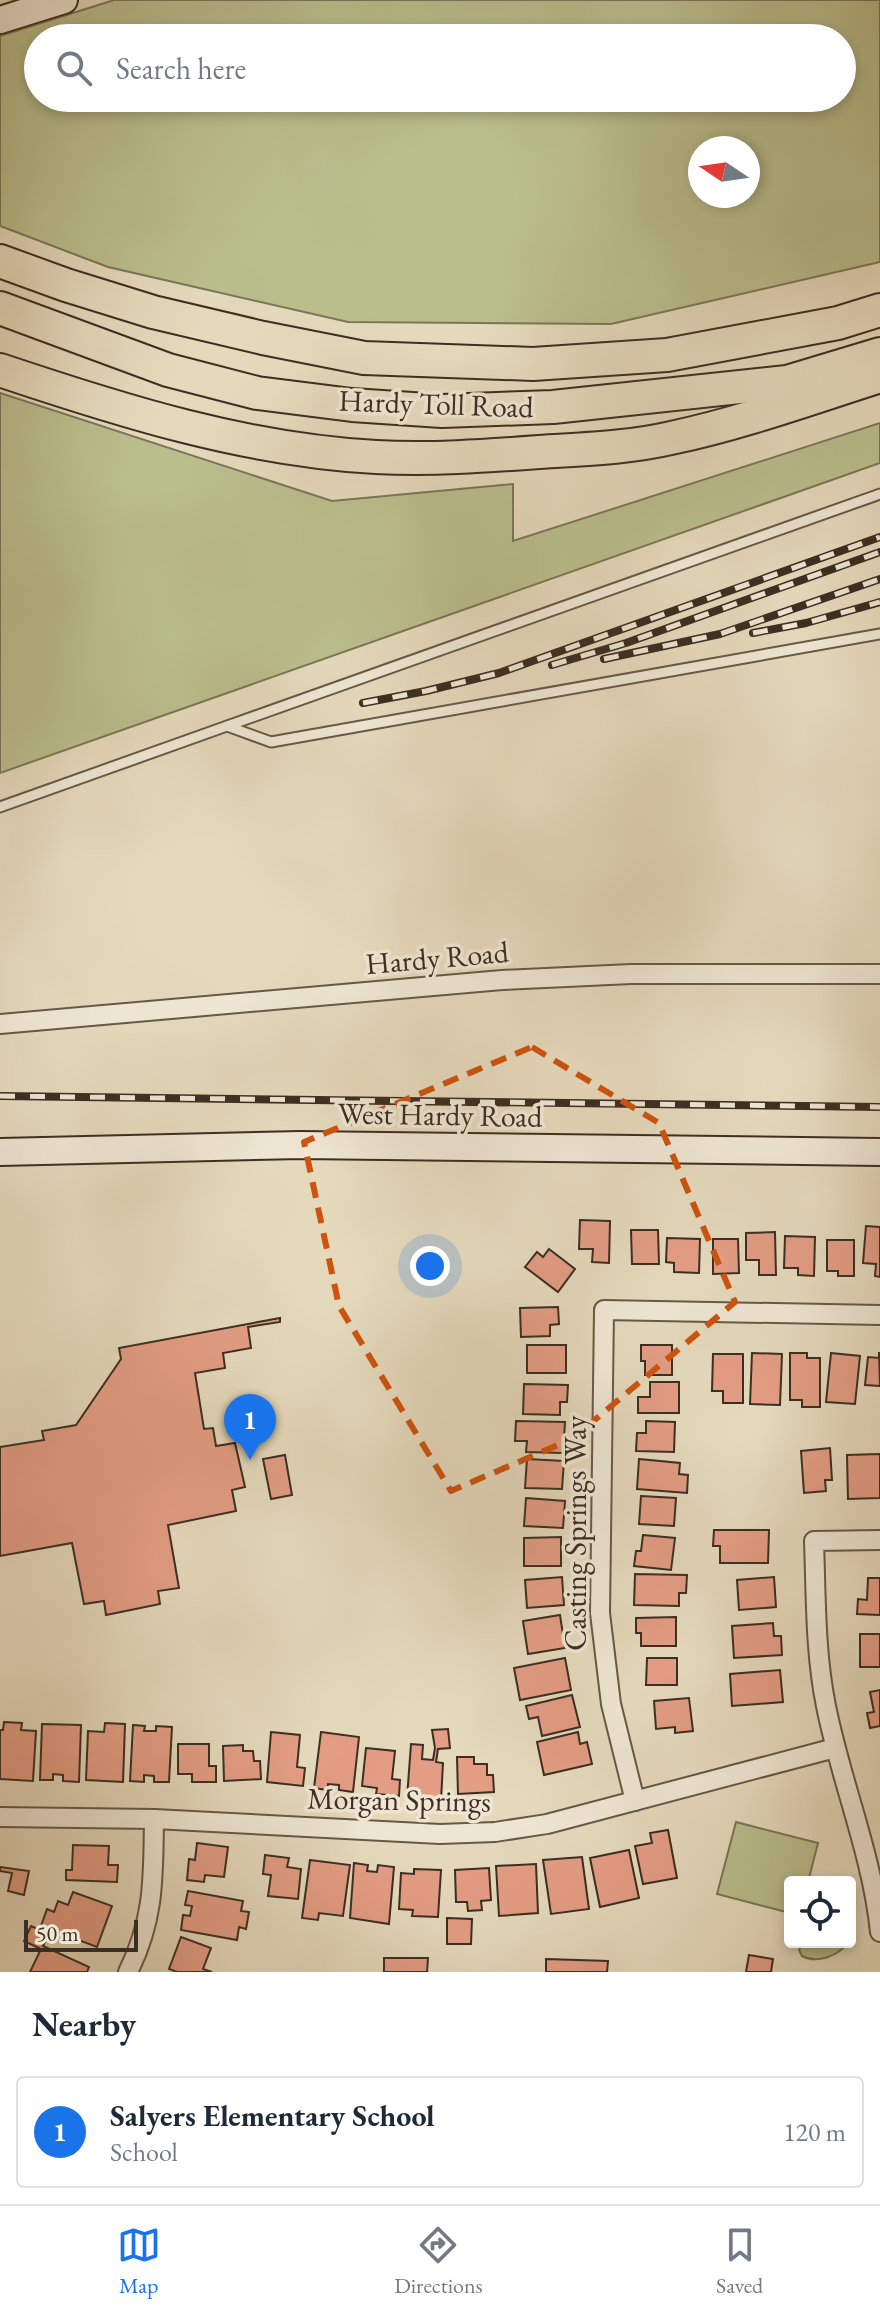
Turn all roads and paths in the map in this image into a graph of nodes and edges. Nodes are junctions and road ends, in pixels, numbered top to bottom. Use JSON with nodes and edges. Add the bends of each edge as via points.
{"nodes":[{"id":1,"x":64,"y":0,"type":"edge"},
{"id":2,"x":0,"y":20,"type":"edge"},
{"id":3,"x":0,"y":261,"type":"edge"},
{"id":4,"x":0,"y":308,"type":"edge"},
{"id":5,"x":880,"y":310,"type":"edge"},
{"id":6,"x":880,"y":354,"type":"edge"},
{"id":7,"x":0,"y":370,"type":"edge"},
{"id":8,"x":880,"y":376,"type":"edge"},
{"id":9,"x":880,"y":494,"type":"edge"},
{"id":10,"x":880,"y":634,"type":"edge"},
{"id":11,"x":227,"y":726,"type":"junction"},
{"id":12,"x":0,"y":807,"type":"edge"},
{"id":13,"x":880,"y":974,"type":"edge"},
{"id":14,"x":0,"y":1024,"type":"edge"},
{"id":15,"x":0,"y":1152,"type":"edge"},
{"id":16,"x":880,"y":1152,"type":"edge"},
{"id":17,"x":880,"y":1315,"type":"edge"},
{"id":18,"x":880,"y":1540,"type":"edge"},
{"id":19,"x":835,"y":1748,"type":"junction"},
{"id":20,"x":635,"y":1801,"type":"junction"},
{"id":21,"x":0,"y":1817,"type":"edge"},
{"id":22,"x":154,"y":1819,"type":"junction"},
{"id":23,"x":874,"y":1855,"type":"edge"},
{"id":24,"x":880,"y":1932,"type":"edge"},
{"id":25,"x":128,"y":1972,"type":"edge"}],
"edges":[{"from":1,"to":2,"type":"main road"},
{"from":3,"to":5,"type":"highway","name":"Hardy Toll Road","via":[[153,312],[364,358],[533,364],[667,355],[838,323]]},
{"from":4,"to":6,"type":"highway","name":"Hardy Toll Road","via":[[168,370],[257,393],[442,411],[553,407],[787,382]]},
{"from":7,"to":8,"type":"highway","via":[[125,411],[227,436],[375,457],[454,458],[670,439]]},
{"from":9,"to":11,"type":"lane"},
{"from":10,"to":11,"type":"lane","via":[[271,742]]},
{"from":11,"to":12,"type":"lane"},
{"from":13,"to":14,"type":"street","name":"Hardy Road","via":[[502,980]]},
{"from":15,"to":16,"type":"main road","name":"West Hardy Road","via":[[301,1145]]},
{"from":17,"to":20,"type":"street","name":"Casting Springs Way","via":[[604,1310],[600,1613],[611,1704]]},
{"from":18,"to":19,"type":"street","via":[[814,1541],[820,1665]]},
{"from":19,"to":20,"type":"street","name":"Morgan Springs"},
{"from":19,"to":23,"type":"street"},
{"from":20,"to":22,"type":"street","name":"Morgan Springs","via":[[547,1824],[482,1833]]},
{"from":21,"to":22,"type":"street","name":"Morgan Springs"},
{"from":22,"to":25,"type":"street","via":[[147,1927]]},
{"from":23,"to":24,"type":"street"}]}
